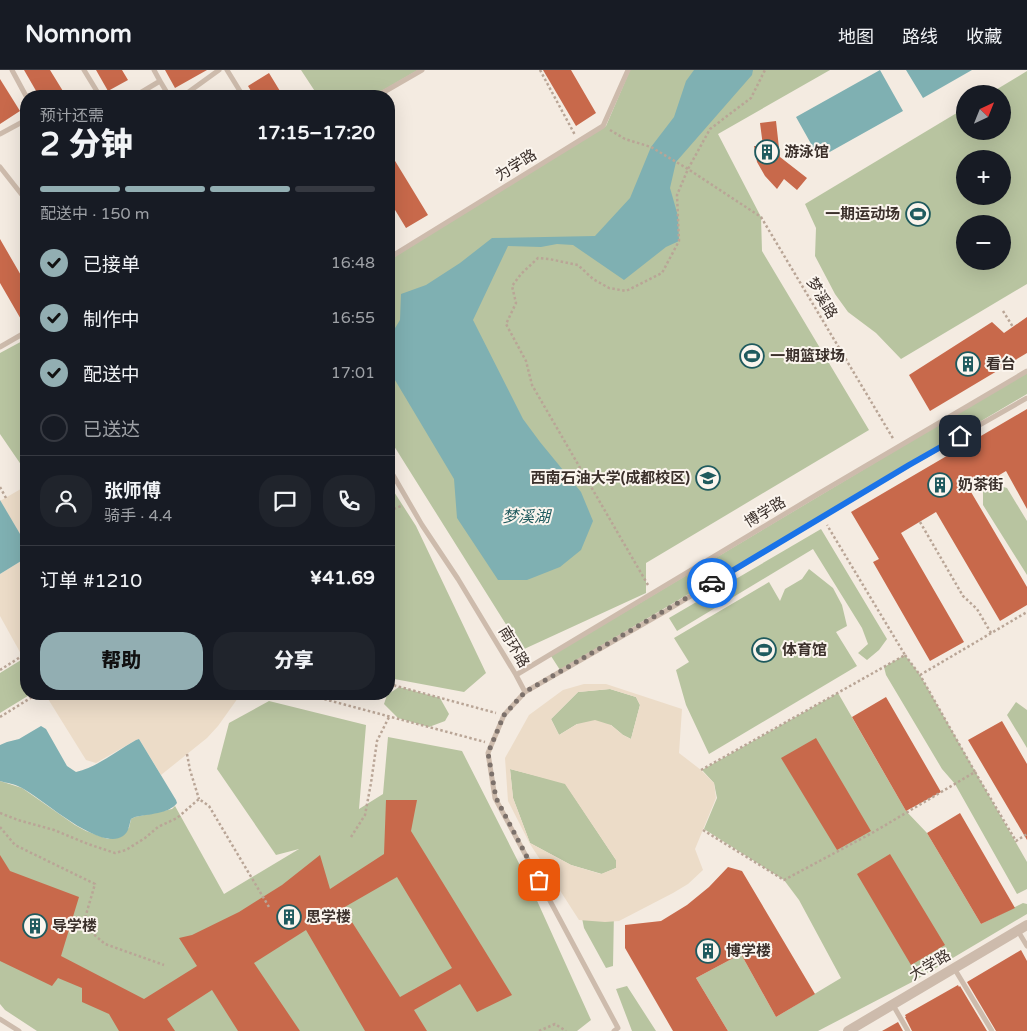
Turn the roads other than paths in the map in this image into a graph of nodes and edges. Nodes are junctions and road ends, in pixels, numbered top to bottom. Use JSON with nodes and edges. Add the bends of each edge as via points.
{"nodes":[{"id":1,"x":12,"y":70,"type":"edge"},
{"id":2,"x":84,"y":70,"type":"edge"},
{"id":3,"x":154,"y":70,"type":"edge"},
{"id":4,"x":219,"y":70,"type":"edge"},
{"id":5,"x":227,"y":70,"type":"edge"},
{"id":6,"x":422,"y":70,"type":"edge"},
{"id":7,"x":628,"y":70,"type":"edge"},
{"id":8,"x":160,"y":81,"type":"junction"},
{"id":9,"x":23,"y":90,"type":"edge"},
{"id":10,"x":94,"y":90,"type":"edge"},
{"id":11,"x":145,"y":90,"type":"edge"},
{"id":12,"x":165,"y":90,"type":"edge"},
{"id":13,"x":191,"y":90,"type":"edge"},
{"id":14,"x":239,"y":90,"type":"edge"},
{"id":15,"x":387,"y":90,"type":"edge"},
{"id":16,"x":20,"y":123,"type":"edge"},
{"id":17,"x":0,"y":134,"type":"edge"},
{"id":18,"x":0,"y":167,"type":"edge"},
{"id":19,"x":20,"y":192,"type":"edge"},
{"id":20,"x":395,"y":254,"type":"edge"},
{"id":21,"x":20,"y":336,"type":"edge"},
{"id":22,"x":0,"y":348,"type":"edge"},
{"id":23,"x":1027,"y":371,"type":"edge"},
{"id":24,"x":1027,"y":398,"type":"edge"},
{"id":25,"x":395,"y":478,"type":"edge"},
{"id":26,"x":516,"y":675,"type":"junction"},
{"id":27,"x":525,"y":692,"type":"junction"},
{"id":28,"x":1022,"y":928,"type":"edge"},
{"id":29,"x":1027,"y":946,"type":"edge"},
{"id":30,"x":954,"y":968,"type":"junction"},
{"id":31,"x":893,"y":1005,"type":"junction"},
{"id":32,"x":0,"y":1019,"type":"edge"},
{"id":33,"x":617,"y":1030,"type":"edge"},
{"id":34,"x":19,"y":1031,"type":"edge"},
{"id":35,"x":848,"y":1031,"type":"edge"},
{"id":36,"x":908,"y":1031,"type":"edge"},
{"id":37,"x":992,"y":1031,"type":"edge"}],
"edges":[{"from":1,"to":9,"type":"lane"},
{"from":2,"to":10,"type":"lane"},
{"from":3,"to":8,"type":"lane"},
{"from":4,"to":13,"type":"lane"},
{"from":5,"to":14,"type":"lane"},
{"from":6,"to":15,"type":"lane"},
{"from":7,"to":20,"type":"lane","name":"为学路","via":[[603,126]]},
{"from":8,"to":11,"type":"lane"},
{"from":8,"to":12,"type":"lane"},
{"from":16,"to":17,"type":"lane"},
{"from":18,"to":19,"type":"lane"},
{"from":21,"to":22,"type":"lane"},
{"from":23,"to":26,"type":"lane","name":"博学路"},
{"from":24,"to":27,"type":"lane"},
{"from":25,"to":26,"type":"lane","name":"南环路"},
{"from":26,"to":27,"type":"lane","name":"南环路"},
{"from":27,"to":33,"type":"lane","name":"南环路","via":[[504,715],[488,753],[496,798]]},
{"from":28,"to":29,"type":"lane"},
{"from":28,"to":30,"type":"street","name":"大学路"},
{"from":30,"to":31,"type":"street","name":"大学路"},
{"from":30,"to":37,"type":"lane"},
{"from":31,"to":35,"type":"street","name":"大学路"},
{"from":31,"to":36,"type":"lane"},
{"from":32,"to":34,"type":"lane"}]}
